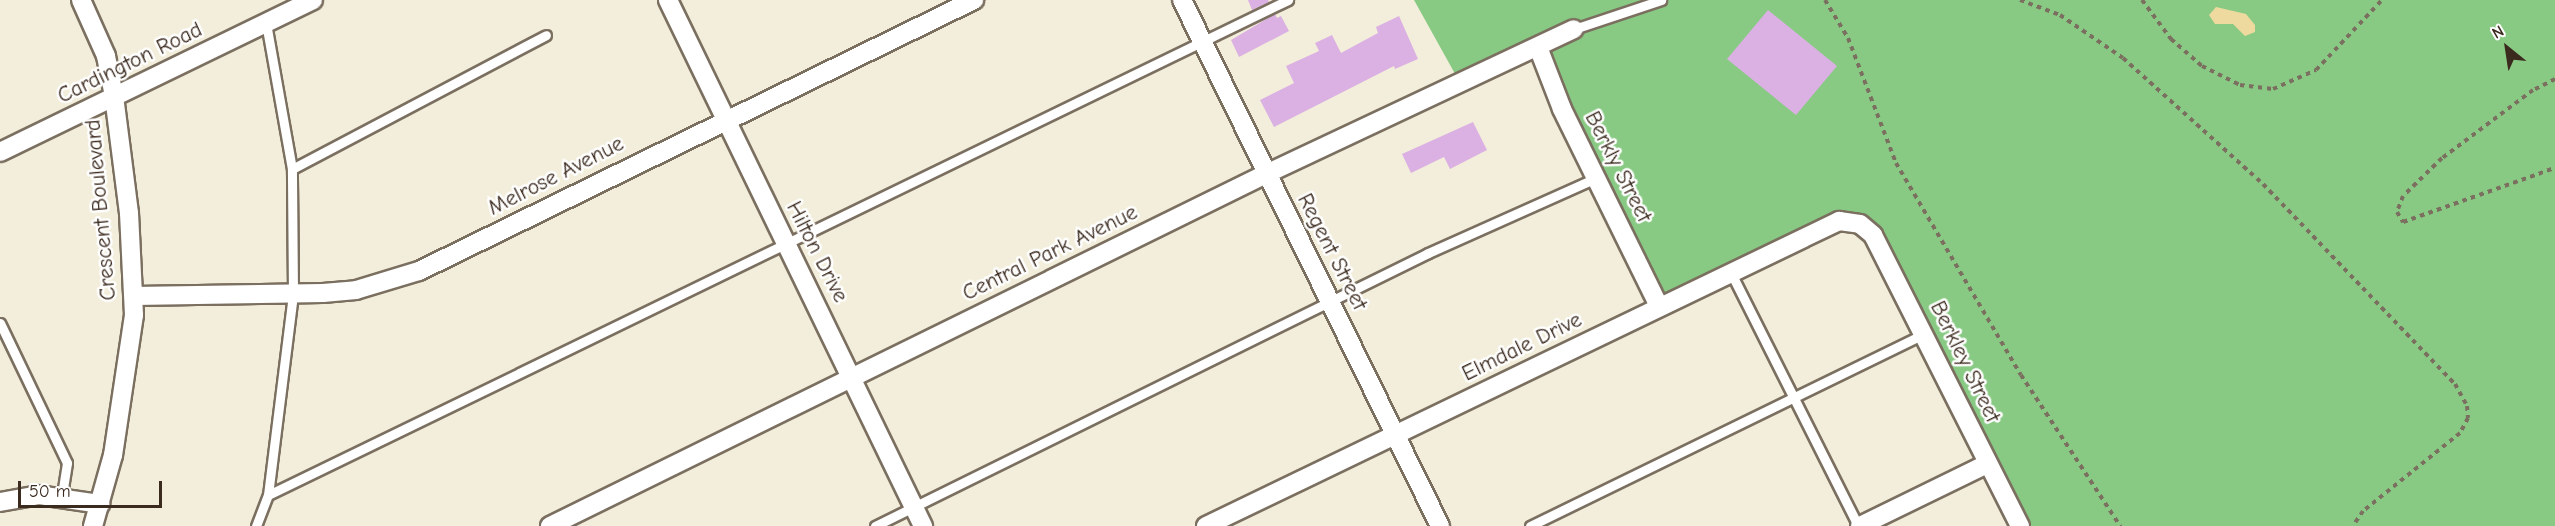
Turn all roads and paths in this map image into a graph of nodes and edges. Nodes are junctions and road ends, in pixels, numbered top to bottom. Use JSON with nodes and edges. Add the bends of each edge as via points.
{"nodes":[{"id":1,"x":81,"y":0,"type":"edge"},
{"id":2,"x":313,"y":0,"type":"edge"},
{"id":3,"x":668,"y":0,"type":"edge"},
{"id":4,"x":974,"y":0,"type":"edge"},
{"id":5,"x":1182,"y":0,"type":"edge"},
{"id":6,"x":1288,"y":0,"type":"edge"},
{"id":7,"x":1661,"y":0,"type":"edge"},
{"id":8,"x":1825,"y":0,"type":"edge"},
{"id":9,"x":2019,"y":0,"type":"edge"},
{"id":10,"x":2142,"y":0,"type":"edge"},
{"id":11,"x":2382,"y":0,"type":"edge"},
{"id":12,"x":266,"y":23,"type":"junction"},
{"id":13,"x":1574,"y":29,"type":"joint"},
{"id":14,"x":546,"y":35,"type":"dead end"},
{"id":15,"x":1203,"y":44,"type":"junction"},
{"id":16,"x":1538,"y":47,"type":"junction"},
{"id":17,"x":2555,"y":79,"type":"edge"},
{"id":18,"x":114,"y":96,"type":"junction"},
{"id":19,"x":725,"y":118,"type":"junction"},
{"id":20,"x":0,"y":152,"type":"edge"},
{"id":21,"x":2555,"y":168,"type":"edge"},
{"id":22,"x":292,"y":169,"type":"junction"},
{"id":23,"x":1266,"y":174,"type":"junction"},
{"id":24,"x":1596,"y":178,"type":"junction"},
{"id":25,"x":1860,"y":224,"type":"joint"},
{"id":26,"x":786,"y":245,"type":"junction"},
{"id":27,"x":1730,"y":271,"type":"junction"},
{"id":28,"x":293,"y":294,"type":"junction"},
{"id":29,"x":134,"y":296,"type":"junction"},
{"id":30,"x":1331,"y":303,"type":"junction"},
{"id":31,"x":1659,"y":306,"type":"junction"},
{"id":32,"x":0,"y":324,"type":"edge"},
{"id":33,"x":1925,"y":334,"type":"junction"},
{"id":34,"x":853,"y":377,"type":"junction"},
{"id":35,"x":1794,"y":398,"type":"junction"},
{"id":36,"x":1397,"y":434,"type":"junction"},
{"id":37,"x":1987,"y":464,"type":"junction"},
{"id":38,"x":268,"y":495,"type":"junction"},
{"id":39,"x":62,"y":496,"type":"junction"},
{"id":40,"x":0,"y":502,"type":"edge"},
{"id":41,"x":100,"y":504,"type":"junction"},
{"id":42,"x":914,"y":507,"type":"junction"},
{"id":43,"x":93,"y":526,"type":"edge"},
{"id":44,"x":256,"y":526,"type":"edge"},
{"id":45,"x":550,"y":526,"type":"edge"},
{"id":46,"x":875,"y":526,"type":"edge"},
{"id":47,"x":923,"y":526,"type":"edge"},
{"id":48,"x":1206,"y":526,"type":"edge"},
{"id":49,"x":1440,"y":526,"type":"edge"},
{"id":50,"x":1530,"y":526,"type":"edge"},
{"id":51,"x":1859,"y":526,"type":"edge"},
{"id":52,"x":2020,"y":526,"type":"edge"},
{"id":53,"x":2120,"y":526,"type":"edge"},
{"id":54,"x":2353,"y":526,"type":"edge"}],
"edges":[{"from":1,"to":18,"type":"street","name":"Crescent Boulevard","via":[[106,56]]},
{"from":2,"to":12,"type":"street","name":"Cardington Road"},
{"from":3,"to":19,"type":"street","name":"Hilton Drive"},
{"from":4,"to":19,"type":"street","name":"Melrose Avenue"},
{"from":5,"to":15,"type":"street","name":"Regent Street"},
{"from":6,"to":15,"type":"lane"},
{"from":7,"to":13,"type":"lane"},
{"from":8,"to":53,"type":"path","via":[[1848,38],[1896,164],[1994,330]]},
{"from":9,"to":54,"type":"path","via":[[2060,15],[2123,58],[2263,184],[2455,384],[2467,406],[2468,418],[2460,433],[2372,504]]},
{"from":10,"to":11,"type":"path","via":[[2171,39],[2202,66],[2240,85],[2273,89],[2316,70]]},
{"from":12,"to":18,"type":"street","name":"Cardington Road"},
{"from":12,"to":22,"type":"lane"},
{"from":13,"to":16,"type":"street","name":"Central Park Avenue"},
{"from":14,"to":22,"type":"lane"},
{"from":15,"to":23,"type":"street","name":"Regent Street"},
{"from":15,"to":26,"type":"lane"},
{"from":16,"to":23,"type":"street","name":"Central Park Avenue"},
{"from":16,"to":24,"type":"street","name":"Berkly Street"},
{"from":17,"to":21,"type":"path","via":[[2533,90],[2442,158],[2403,196],[2397,212],[2403,222]]},
{"from":18,"to":20,"type":"street","name":"Cardington Road"},
{"from":18,"to":29,"type":"street","name":"Crescent Boulevard","via":[[128,196]]},
{"from":19,"to":26,"type":"street","name":"Hilton Drive"},
{"from":19,"to":28,"type":"street","name":"Melrose Avenue","via":[[419,271],[356,290]]},
{"from":22,"to":28,"type":"lane"},
{"from":23,"to":30,"type":"street","name":"Regent Street"},
{"from":23,"to":34,"type":"street","name":"Central Park Avenue"},
{"from":24,"to":30,"type":"lane","via":[[1428,253]]},
{"from":24,"to":31,"type":"street","name":"Berkly Street"},
{"from":25,"to":27,"type":"street","name":"Elmdale Drive","via":[[1834,222]]},
{"from":25,"to":33,"type":"street","name":"Berkley Street","via":[[1873,235]]},
{"from":26,"to":34,"type":"street","name":"Hilton Drive"},
{"from":26,"to":38,"type":"lane"},
{"from":27,"to":31,"type":"street","name":"Elmdale Drive"},
{"from":27,"to":35,"type":"lane"},
{"from":28,"to":29,"type":"street","name":"Melrose Avenue"},
{"from":28,"to":38,"type":"lane"},
{"from":29,"to":41,"type":"street","name":"Crescent Boulevard","via":[[125,393]]},
{"from":30,"to":36,"type":"street","name":"Regent Street"},
{"from":30,"to":42,"type":"lane"},
{"from":31,"to":36,"type":"street","name":"Elmdale Drive"},
{"from":32,"to":39,"type":"lane","via":[[67,463]]},
{"from":33,"to":35,"type":"lane"},
{"from":33,"to":37,"type":"street","name":"Berkley Street"},
{"from":34,"to":42,"type":"street","name":"Hilton Drive"},
{"from":34,"to":45,"type":"street","name":"Central Park Avenue"},
{"from":35,"to":50,"type":"lane"},
{"from":35,"to":51,"type":"lane"},
{"from":36,"to":48,"type":"street","name":"Elmdale Drive"},
{"from":36,"to":49,"type":"street","name":"Regent Street"},
{"from":37,"to":51,"type":"street"},
{"from":37,"to":52,"type":"street","name":"Berkley Street"},
{"from":38,"to":44,"type":"lane"},
{"from":39,"to":40,"type":"street","via":[[38,495]]},
{"from":39,"to":41,"type":"street"},
{"from":41,"to":43,"type":"street","name":"Crescent Boulevard"},
{"from":42,"to":46,"type":"lane"},
{"from":42,"to":47,"type":"street","name":"Hilton Drive"}]}
